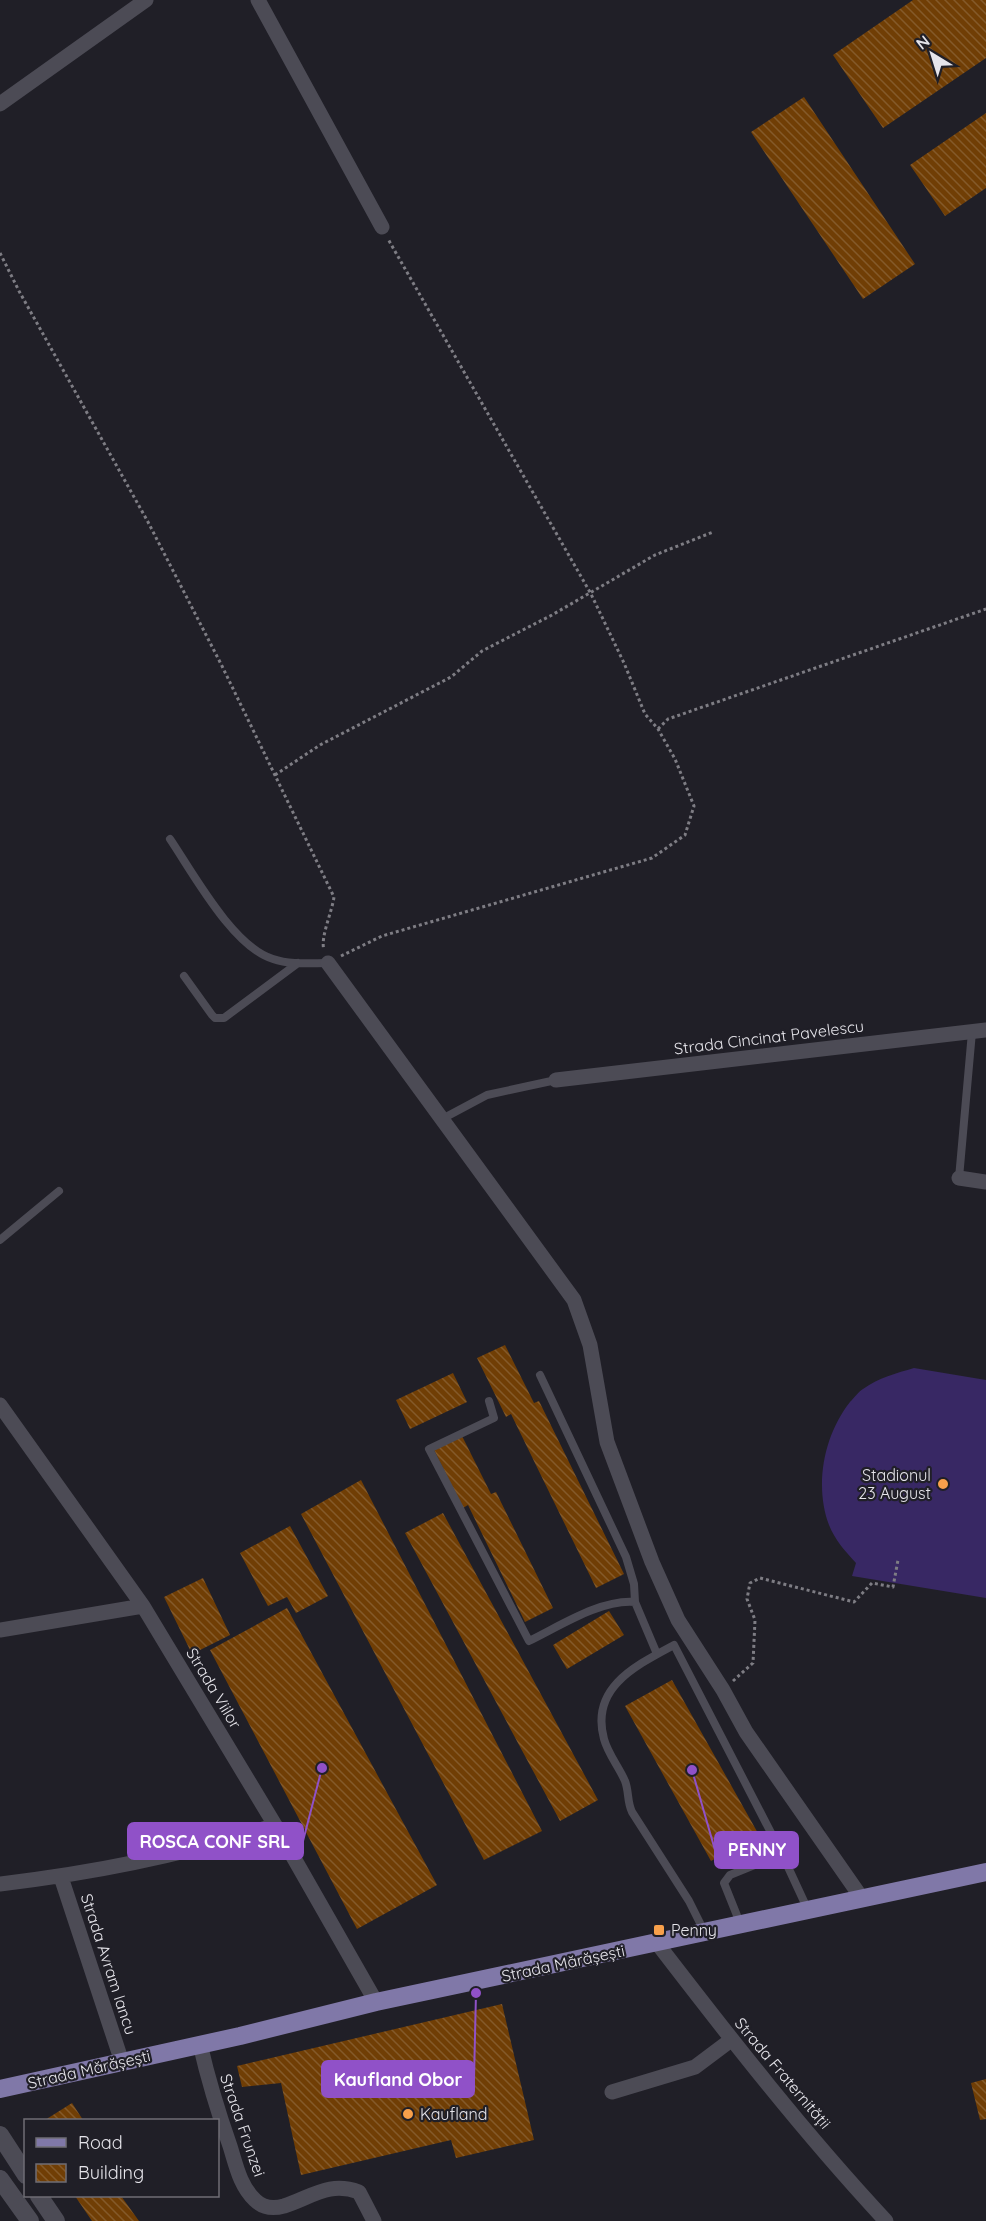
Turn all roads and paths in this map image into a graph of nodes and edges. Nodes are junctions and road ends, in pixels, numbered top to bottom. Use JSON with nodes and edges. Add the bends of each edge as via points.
{"nodes":[{"id":1,"x":146,"y":0,"type":"edge"},
{"id":2,"x":258,"y":0,"type":"edge"},
{"id":3,"x":0,"y":104,"type":"edge"},
{"id":4,"x":382,"y":227,"type":"joint"},
{"id":5,"x":0,"y":253,"type":"edge"},
{"id":6,"x":713,"y":532,"type":"dead end"},
{"id":7,"x":591,"y":594,"type":"junction"},
{"id":8,"x":986,"y":609,"type":"edge"},
{"id":9,"x":658,"y":729,"type":"junction"},
{"id":10,"x":275,"y":775,"type":"junction"},
{"id":11,"x":170,"y":839,"type":"dead end"},
{"id":12,"x":298,"y":963,"type":"junction"},
{"id":13,"x":328,"y":963,"type":"junction"},
{"id":14,"x":184,"y":976,"type":"dead end"},
{"id":15,"x":979,"y":1031,"type":"edge"},
{"id":16,"x":556,"y":1080,"type":"joint"},
{"id":17,"x":441,"y":1120,"type":"junction"},
{"id":18,"x":959,"y":1178,"type":"joint"},
{"id":19,"x":986,"y":1182,"type":"edge"},
{"id":20,"x":59,"y":1191,"type":"dead end"},
{"id":21,"x":0,"y":1240,"type":"edge"},
{"id":22,"x":540,"y":1375,"type":"dead end"},
{"id":23,"x":489,"y":1401,"type":"dead end"},
{"id":24,"x":0,"y":1405,"type":"edge"},
{"id":25,"x":897,"y":1560,"type":"dead end"},
{"id":26,"x":635,"y":1602,"type":"junction"},
{"id":27,"x":143,"y":1606,"type":"junction"},
{"id":28,"x":0,"y":1630,"type":"edge"},
{"id":29,"x":688,"y":1636,"type":"junction"},
{"id":30,"x":674,"y":1645,"type":"junction"},
{"id":31,"x":657,"y":1654,"type":"junction"},
{"id":32,"x":723,"y":1690,"type":"junction"},
{"id":33,"x":275,"y":1826,"type":"junction"},
{"id":34,"x":782,"y":1854,"type":"junction"},
{"id":35,"x":986,"y":1872,"type":"edge"},
{"id":36,"x":61,"y":1877,"type":"junction"},
{"id":37,"x":0,"y":1884,"type":"edge"},
{"id":38,"x":861,"y":1897,"type":"junction"},
{"id":39,"x":807,"y":1909,"type":"junction"},
{"id":40,"x":740,"y":1923,"type":"junction"},
{"id":41,"x":704,"y":1931,"type":"junction"},
{"id":42,"x":657,"y":1943,"type":"junction"},
{"id":43,"x":376,"y":2002,"type":"junction"},
{"id":44,"x":731,"y":2040,"type":"junction"},
{"id":45,"x":200,"y":2044,"type":"junction"},
{"id":46,"x":122,"y":2062,"type":"junction"},
{"id":47,"x":0,"y":2089,"type":"edge"},
{"id":48,"x":612,"y":2092,"type":"dead end"},
{"id":49,"x":0,"y":2135,"type":"edge"},
{"id":50,"x":24,"y":2172,"type":"edge"},
{"id":51,"x":0,"y":2179,"type":"edge"},
{"id":52,"x":40,"y":2197,"type":"edge"},
{"id":53,"x":30,"y":2221,"type":"edge"},
{"id":54,"x":56,"y":2221,"type":"edge"},
{"id":55,"x":374,"y":2221,"type":"edge"},
{"id":56,"x":886,"y":2221,"type":"edge"}],
"edges":[{"from":1,"to":3,"type":"street"},
{"from":2,"to":4,"type":"street"},
{"from":4,"to":7,"type":"path"},
{"from":5,"to":10,"type":"path","via":[[148,522]]},
{"from":6,"to":7,"type":"path","via":[[655,555]]},
{"from":7,"to":9,"type":"path","via":[[645,714]]},
{"from":7,"to":10,"type":"path","via":[[482,651],[451,677],[329,740]]},
{"from":8,"to":9,"type":"path","via":[[668,719]]},
{"from":9,"to":13,"type":"path","via":[[694,806],[685,835],[652,858],[382,936]]},
{"from":10,"to":13,"type":"path","via":[[334,897],[322,944]]},
{"from":11,"to":12,"type":"lane","via":[[232,929],[255,950],[273,959]]},
{"from":12,"to":13,"type":"lane"},
{"from":12,"to":14,"type":"lane","via":[[224,1018],[212,1015]]},
{"from":13,"to":17,"type":"street"},
{"from":15,"to":16,"type":"street","name":"Strada Cincinat Pavelescu"},
{"from":15,"to":18,"type":"lane"},
{"from":16,"to":17,"type":"lane","via":[[487,1095]]},
{"from":17,"to":29,"type":"street","via":[[574,1300],[590,1345],[607,1442],[652,1562]]},
{"from":18,"to":19,"type":"street"},
{"from":20,"to":21,"type":"lane"},
{"from":22,"to":26,"type":"lane","via":[[626,1557]]},
{"from":23,"to":26,"type":"lane","via":[[494,1418],[429,1449],[529,1641],[605,1606]]},
{"from":24,"to":27,"type":"street","name":"Strada Viilor"},
{"from":25,"to":32,"type":"path","via":[[894,1587],[872,1583],[854,1602],[760,1578],[750,1583],[747,1599],[755,1620],[753,1663]]},
{"from":26,"to":31,"type":"lane"},
{"from":27,"to":28,"type":"street"},
{"from":27,"to":33,"type":"street","name":"Strada Viilor"},
{"from":29,"to":30,"type":"lane"},
{"from":29,"to":32,"type":"street"},
{"from":30,"to":31,"type":"lane"},
{"from":30,"to":34,"type":"lane"},
{"from":31,"to":41,"type":"lane","via":[[617,1681],[605,1700],[601,1724],[604,1741],[626,1783],[628,1804]]},
{"from":32,"to":38,"type":"street","via":[[746,1731]]},
{"from":33,"to":36,"type":"street","via":[[168,1856]]},
{"from":33,"to":43,"type":"street","name":"Strada Viilor"},
{"from":34,"to":39,"type":"lane"},
{"from":34,"to":40,"type":"lane","via":[[730,1875],[724,1883]]},
{"from":35,"to":38,"type":"main road","name":"Strada Mărășești"},
{"from":36,"to":37,"type":"street"},
{"from":36,"to":46,"type":"street","name":"Strada Avram Iancu"},
{"from":38,"to":39,"type":"main road","name":"Strada Mărășești"},
{"from":39,"to":40,"type":"main road","name":"Strada Mărășești"},
{"from":40,"to":41,"type":"main road","name":"Strada Mărășești"},
{"from":41,"to":42,"type":"main road","name":"Strada Mărășești"},
{"from":42,"to":43,"type":"main road","name":"Strada Mărășești"},
{"from":42,"to":44,"type":"street","name":"Strada Fraternității"},
{"from":43,"to":45,"type":"main road","name":"Strada Mărășești"},
{"from":44,"to":48,"type":"street","via":[[695,2067]]},
{"from":44,"to":56,"type":"street","name":"Strada Fraternității"},
{"from":45,"to":46,"type":"main road","name":"Strada Mărășești"},
{"from":45,"to":55,"type":"street","name":"Strada Frunzei","via":[[211,2091],[243,2186],[255,2201],[267,2208],[282,2206],[330,2188],[345,2187],[359,2192]]},
{"from":46,"to":47,"type":"main road","name":"Strada Mărășești"},
{"from":49,"to":50,"type":"main road"},
{"from":51,"to":53,"type":"main road"},
{"from":52,"to":54,"type":"main road"}]}
